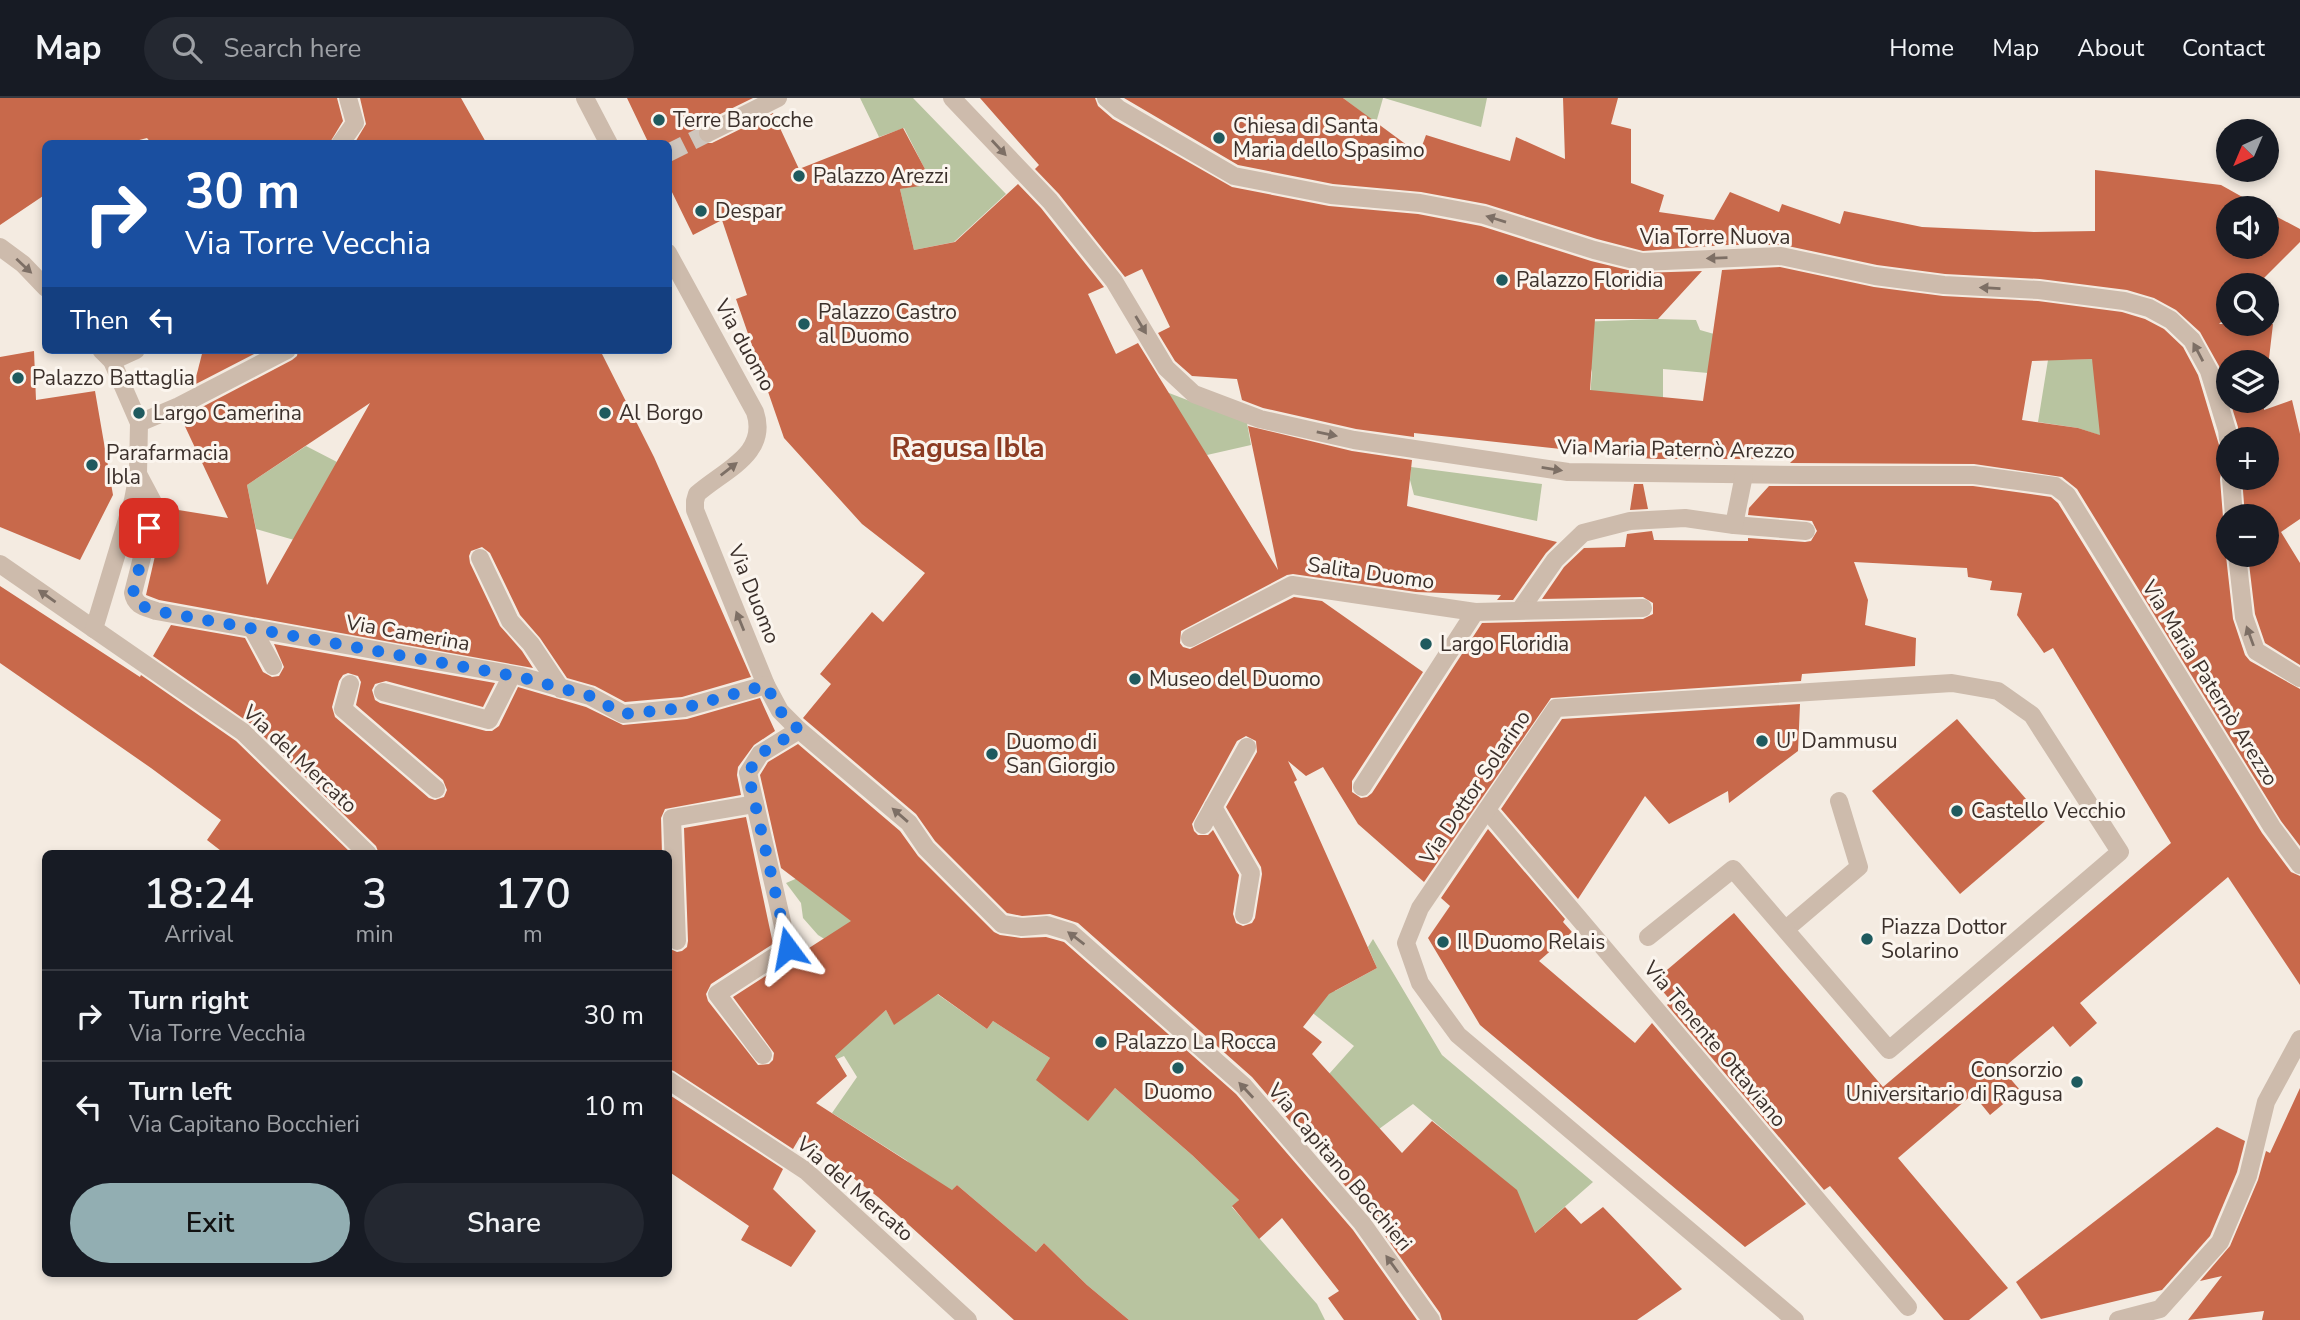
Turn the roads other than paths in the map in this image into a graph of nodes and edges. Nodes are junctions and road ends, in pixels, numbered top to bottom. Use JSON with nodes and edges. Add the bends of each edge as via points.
{"nodes":[{"id":1,"x":348,"y":98,"type":"edge"},
{"id":2,"x":585,"y":98,"type":"edge"},
{"id":3,"x":778,"y":98,"type":"edge"},
{"id":4,"x":952,"y":98,"type":"edge"},
{"id":5,"x":1106,"y":98,"type":"edge"},
{"id":6,"x":708,"y":133,"type":"tunnel mouth"},
{"id":7,"x":343,"y":140,"type":"edge"},
{"id":8,"x":607,"y":140,"type":"edge"},
{"id":9,"x":0,"y":247,"type":"edge"},
{"id":10,"x":672,"y":260,"type":"edge"},
{"id":11,"x":42,"y":284,"type":"edge"},
{"id":12,"x":279,"y":354,"type":"edge"},
{"id":13,"x":107,"y":356,"type":"edge"},
{"id":14,"x":139,"y":423,"type":"junction"},
{"id":15,"x":2226,"y":427,"type":"edge"},
{"id":16,"x":138,"y":474,"type":"junction"},
{"id":17,"x":1745,"y":475,"type":"junction"},
{"id":18,"x":699,"y":521,"type":"joint"},
{"id":19,"x":1734,"y":525,"type":"junction"},
{"id":20,"x":1805,"y":531,"type":"dead end"},
{"id":21,"x":480,"y":558,"type":"dead end"},
{"id":22,"x":0,"y":564,"type":"edge"},
{"id":23,"x":2238,"y":567,"type":"edge"},
{"id":24,"x":1643,"y":608,"type":"dead end"},
{"id":25,"x":1520,"y":610,"type":"junction"},
{"id":26,"x":1475,"y":612,"type":"junction"},
{"id":27,"x":252,"y":628,"type":"junction"},
{"id":28,"x":94,"y":629,"type":"junction"},
{"id":29,"x":1190,"y":638,"type":"dead end"},
{"id":30,"x":272,"y":666,"type":"dead end"},
{"id":31,"x":512,"y":675,"type":"junction"},
{"id":32,"x":2300,"y":678,"type":"edge"},
{"id":33,"x":350,"y":684,"type":"dead end"},
{"id":34,"x":766,"y":685,"type":"junction"},
{"id":35,"x":561,"y":689,"type":"junction"},
{"id":36,"x":383,"y":692,"type":"dead end"},
{"id":37,"x":799,"y":730,"type":"junction"},
{"id":38,"x":1247,"y":747,"type":"dead end"},
{"id":39,"x":1362,"y":787,"type":"dead end"},
{"id":40,"x":436,"y":789,"type":"dead end"},
{"id":41,"x":1839,"y":801,"type":"dead end"},
{"id":42,"x":755,"y":804,"type":"junction"},
{"id":43,"x":1213,"y":807,"type":"junction"},
{"id":44,"x":1487,"y":810,"type":"junction"},
{"id":45,"x":1203,"y":825,"type":"dead end"},
{"id":46,"x":364,"y":850,"type":"edge"},
{"id":47,"x":2300,"y":866,"type":"edge"},
{"id":48,"x":1244,"y":915,"type":"dead end"},
{"id":49,"x":1786,"y":929,"type":"junction"},
{"id":50,"x":1648,"y":937,"type":"dead end"},
{"id":51,"x":677,"y":941,"type":"dead end"},
{"id":52,"x":2300,"y":1039,"type":"edge"},
{"id":53,"x":763,"y":1055,"type":"dead end"},
{"id":54,"x":672,"y":1083,"type":"edge"},
{"id":55,"x":1908,"y":1307,"type":"dead end"},
{"id":56,"x":968,"y":1320,"type":"edge"},
{"id":57,"x":1431,"y":1320,"type":"edge"},
{"id":58,"x":1795,"y":1320,"type":"edge"},
{"id":59,"x":2118,"y":1320,"type":"edge"}],
"edges":[{"from":1,"to":7,"type":"street","via":[[355,123]]},
{"from":2,"to":8,"type":"street"},
{"from":3,"to":6,"type":"street"},
{"from":4,"to":17,"type":"street","name":"Via Maria Paternò Arezzo","one_way":true,"via":[[1058,211],[1114,281],[1166,368],[1195,394],[1261,419],[1354,440],[1555,470]]},
{"from":15,"to":5,"type":"street","name":"Via Torre Nuova","one_way":true,"via":[[2208,371],[2192,340],[2171,320],[2149,308],[2039,290],[1875,276],[1781,256],[1642,262],[1483,215],[1420,203],[1331,195],[1234,176]]},
{"from":9,"to":11,"type":"street","one_way":true},
{"from":18,"to":10,"type":"street","name":"Via duomo","one_way":true,"via":[[697,494],[753,447],[759,424]]},
{"from":12,"to":14,"type":"street"},
{"from":13,"to":14,"type":"street"},
{"from":14,"to":16,"type":"street"},
{"from":16,"to":27,"type":"street","name":"Via Camerina","via":[[155,506],[134,600],[156,611]]},
{"from":16,"to":28,"type":"street"},
{"from":17,"to":19,"type":"street"},
{"from":17,"to":47,"type":"street","name":"Via Maria Paternò Arezzo","via":[[1974,475],[2055,486],[2067,495]]},
{"from":34,"to":18,"type":"street","name":"Via Duomo","one_way":true},
{"from":19,"to":20,"type":"street"},
{"from":19,"to":25,"type":"street","via":[[1685,518],[1630,521],[1583,533],[1555,561]]},
{"from":21,"to":35,"type":"street","via":[[510,621]]},
{"from":28,"to":22,"type":"street","name":"Via del Mercato","one_way":true},
{"from":32,"to":23,"type":"street","one_way":true,"via":[[2256,651],[2244,617]]},
{"from":24,"to":25,"type":"street","name":"Salita Duomo"},
{"from":25,"to":26,"type":"street","name":"Salita Duomo"},
{"from":26,"to":29,"type":"street","name":"Salita Duomo","via":[[1292,585]]},
{"from":26,"to":39,"type":"street"},
{"from":27,"to":30,"type":"street"},
{"from":27,"to":31,"type":"street","name":"Via Camerina"},
{"from":28,"to":46,"type":"street","name":"Via del Mercato","via":[[243,732]]},
{"from":31,"to":35,"type":"street","name":"Via Camerina"},
{"from":31,"to":36,"type":"street","via":[[489,720]]},
{"from":33,"to":40,"type":"street","via":[[343,709]]},
{"from":34,"to":35,"type":"street","name":"Via Camerina","via":[[684,708],[623,714],[590,696]]},
{"from":34,"to":37,"type":"street","name":"Via Capitano Bocchieri","via":[[780,711]]},
{"from":37,"to":42,"type":"street","via":[[760,754],[748,773]]},
{"from":57,"to":37,"type":"street","name":"Via Capitano Bocchieri","one_way":true,"via":[[1362,1223],[1244,1086],[1070,932],[1047,925],[1002,924],[926,848],[909,823]]},
{"from":38,"to":43,"type":"street"},
{"from":41,"to":49,"type":"street","via":[[1859,867]]},
{"from":42,"to":51,"type":"street","via":[[672,818]]},
{"from":42,"to":53,"type":"street","via":[[788,948],[717,994]]},
{"from":43,"to":45,"type":"street"},
{"from":43,"to":48,"type":"street","via":[[1251,873]]},
{"from":44,"to":49,"type":"street","name":"Via Dottor Solarino","via":[[1556,708],[1952,682],[1998,691],[2032,715],[2120,852],[1889,1050]]},
{"from":44,"to":55,"type":"street","name":"Via Tenente Ottaviano"},
{"from":44,"to":58,"type":"street","name":"Via Dottor Solarino","via":[[1420,908],[1406,943],[1420,983],[1458,1035]]},
{"from":49,"to":50,"type":"street","via":[[1733,869]]},
{"from":52,"to":59,"type":"street","via":[[2266,1102],[2248,1176],[2220,1242],[2160,1309]]},
{"from":54,"to":56,"type":"street","name":"Via del Mercato","via":[[806,1171]]}]}
